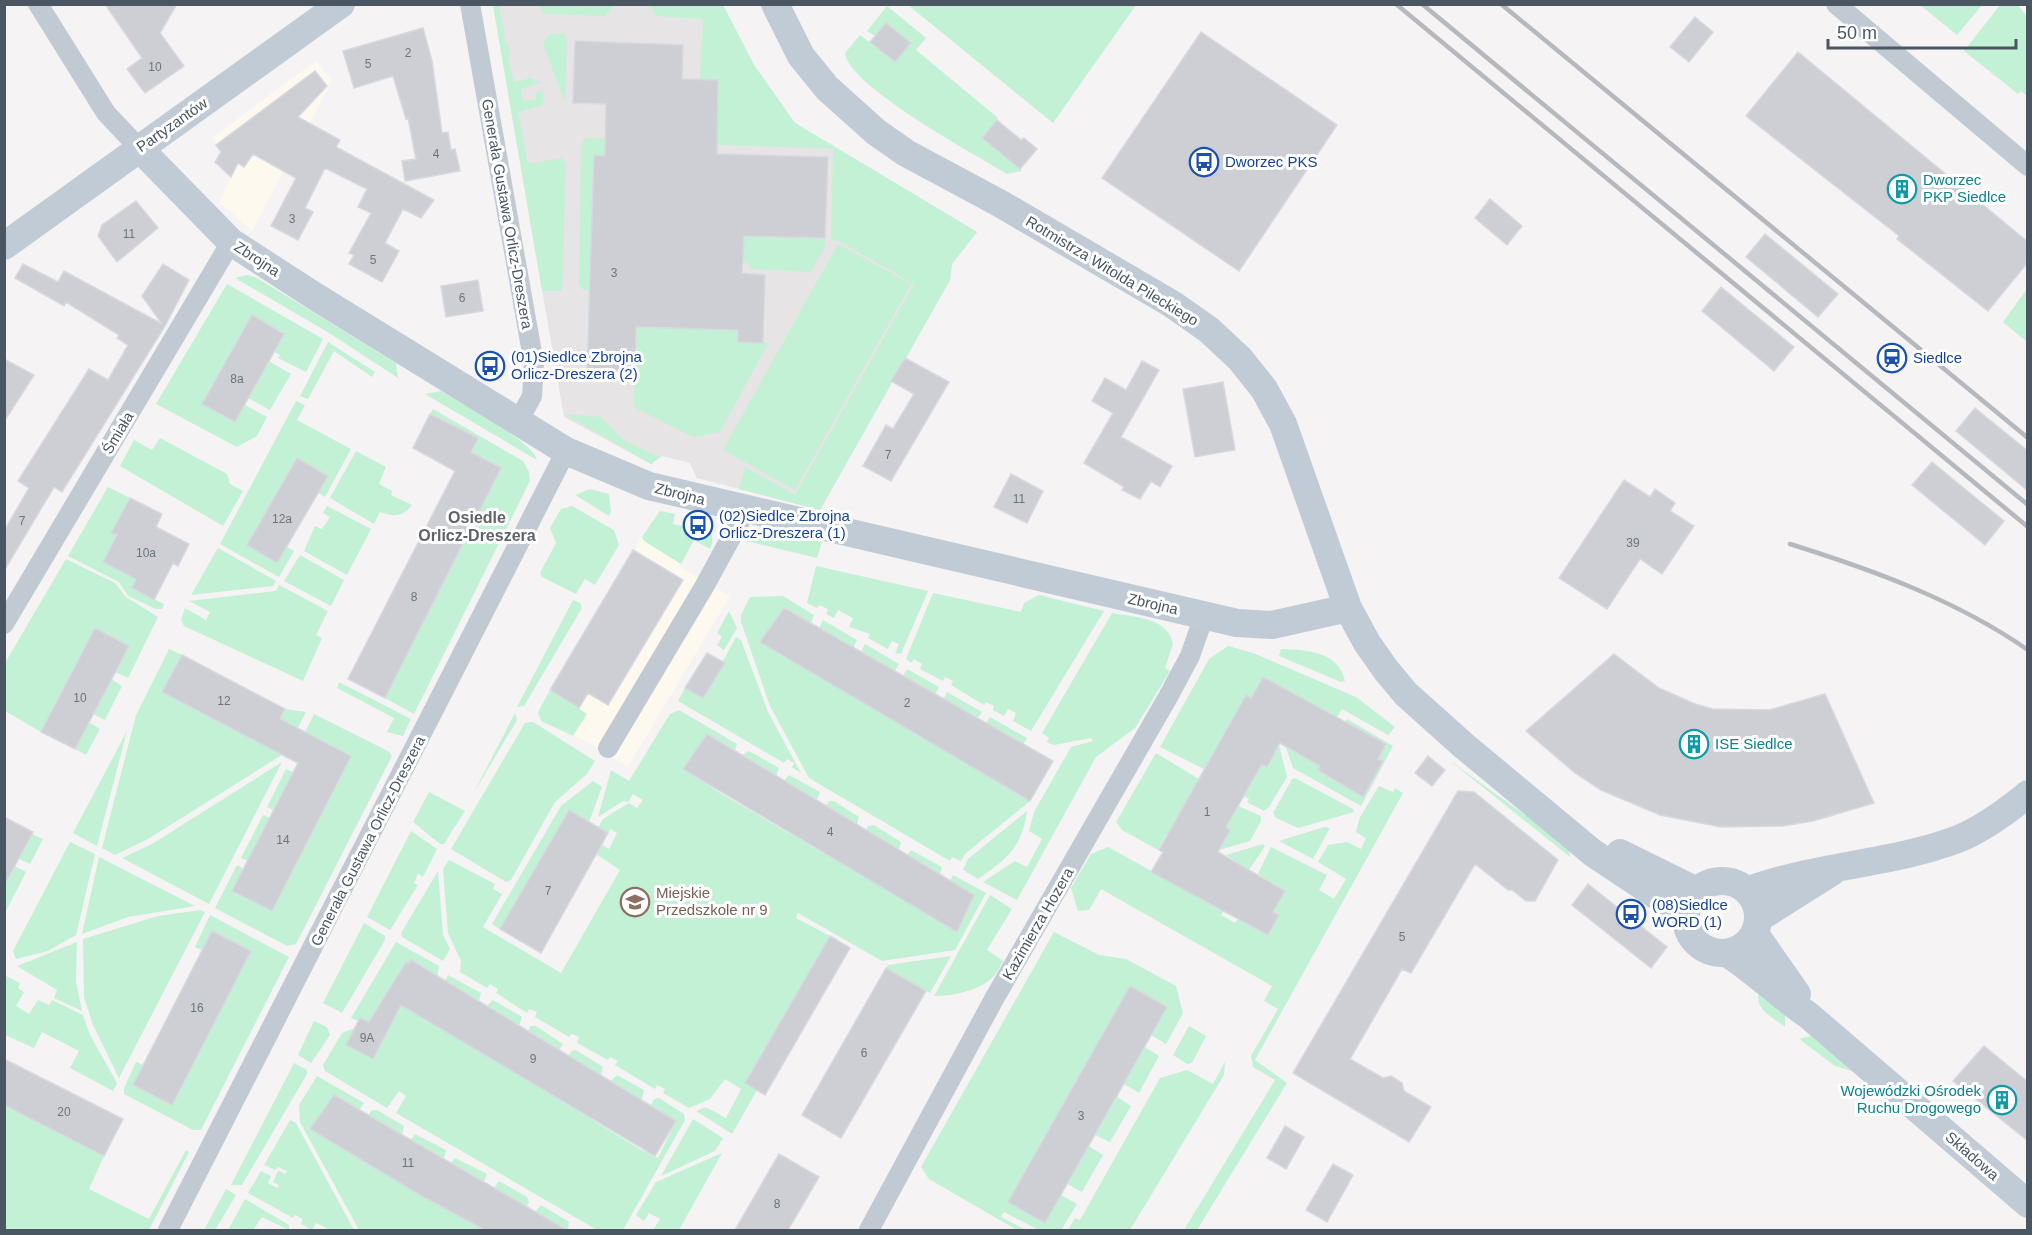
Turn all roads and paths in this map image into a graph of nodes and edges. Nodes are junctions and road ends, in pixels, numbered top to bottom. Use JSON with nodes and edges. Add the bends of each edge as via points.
{"nodes":[{"id":1,"x":38,"y":4,"type":"edge"},
{"id":2,"x":341,"y":4,"type":"edge"},
{"id":3,"x":470,"y":4,"type":"edge"},
{"id":4,"x":775,"y":4,"type":"edge"},
{"id":5,"x":1836,"y":4,"type":"edge"},
{"id":6,"x":139,"y":148,"type":"junction"},
{"id":7,"x":2025,"y":162,"type":"edge"},
{"id":8,"x":231,"y":242,"type":"junction"},
{"id":9,"x":4,"y":246,"type":"edge"},
{"id":10,"x":519,"y":420,"type":"junction"},
{"id":11,"x":566,"y":451,"type":"junction"},
{"id":12,"x":746,"y":510,"type":"junction"},
{"id":13,"x":1348,"y":608,"type":"junction"},
{"id":14,"x":1204,"y":616,"type":"junction"},
{"id":15,"x":4,"y":624,"type":"edge"},
{"id":16,"x":608,"y":748,"type":"dead end"},
{"id":17,"x":2028,"y":795,"type":"edge"},
{"id":18,"x":1839,"y":868,"type":"junction"},
{"id":19,"x":1747,"y":891,"type":"junction"},
{"id":20,"x":1692,"y":903,"type":"junction"},
{"id":21,"x":1757,"y":926,"type":"junction"},
{"id":22,"x":1727,"y":953,"type":"junction"},
{"id":23,"x":1808,"y":1015,"type":"junction"},
{"id":24,"x":2028,"y":1204,"type":"edge"},
{"id":25,"x":168,"y":1230,"type":"edge"},
{"id":26,"x":869,"y":1230,"type":"edge"}],
"edges":[{"from":1,"to":6,"type":"street","via":[[106,113]]},
{"from":2,"to":6,"type":"main road","name":"Partyzantów"},
{"from":3,"to":10,"type":"street","name":"Generała Gustawa Orlicz-Dreszera","via":[[534,364],[532,396]]},
{"from":4,"to":13,"type":"main road","name":"Rotmistrza Witolda Pileckiego","via":[[801,56],[827,88],[876,132],[906,153],[1172,304],[1209,330],[1240,359],[1264,389],[1283,424]]},
{"from":5,"to":7,"type":"street"},
{"from":6,"to":8,"type":"main road","name":"Zbrojna"},
{"from":6,"to":9,"type":"main road","name":"Partyzantów"},
{"from":8,"to":10,"type":"main road","name":"Zbrojna"},
{"from":8,"to":15,"type":"street","name":"Śmiała"},
{"from":10,"to":11,"type":"main road","name":"Zbrojna"},
{"from":11,"to":12,"type":"main road","name":"Zbrojna","via":[[649,486]]},
{"from":11,"to":25,"type":"street","name":"Generała Gustawa Orlicz-Dreszera"},
{"from":12,"to":14,"type":"main road","name":"Zbrojna"},
{"from":12,"to":16,"type":"street"},
{"from":13,"to":14,"type":"main road","name":"Zbrojna","via":[[1272,625]]},
{"from":13,"to":20,"type":"main road","name":"Rotmistrza Witolda Pileckiego","via":[[1367,643],[1406,694],[1463,744],[1593,853]]},
{"from":14,"to":26,"type":"street","name":"Kazimierza Hozera","via":[[1190,656],[1168,697],[994,999]]},
{"from":17,"to":18,"type":"main road","via":[[1994,820],[1959,838]]},
{"from":18,"to":19,"type":"main road","via":[[1784,877]]},
{"from":18,"to":21,"type":"main road"},
{"from":19,"to":20,"type":"main road","via":[[1728,881],[1706,884]]},
{"from":19,"to":21,"type":"main road","via":[[1754,898]]},
{"from":20,"to":22,"type":"main road","via":[[1689,932],[1700,947]]},
{"from":21,"to":22,"type":"main road","via":[[1743,947]]},
{"from":21,"to":23,"type":"main road","name":"Składowa"},
{"from":22,"to":23,"type":"main road","name":"Składowa","via":[[1757,972],[1783,998]]},
{"from":23,"to":24,"type":"main road","name":"Składowa"}]}
